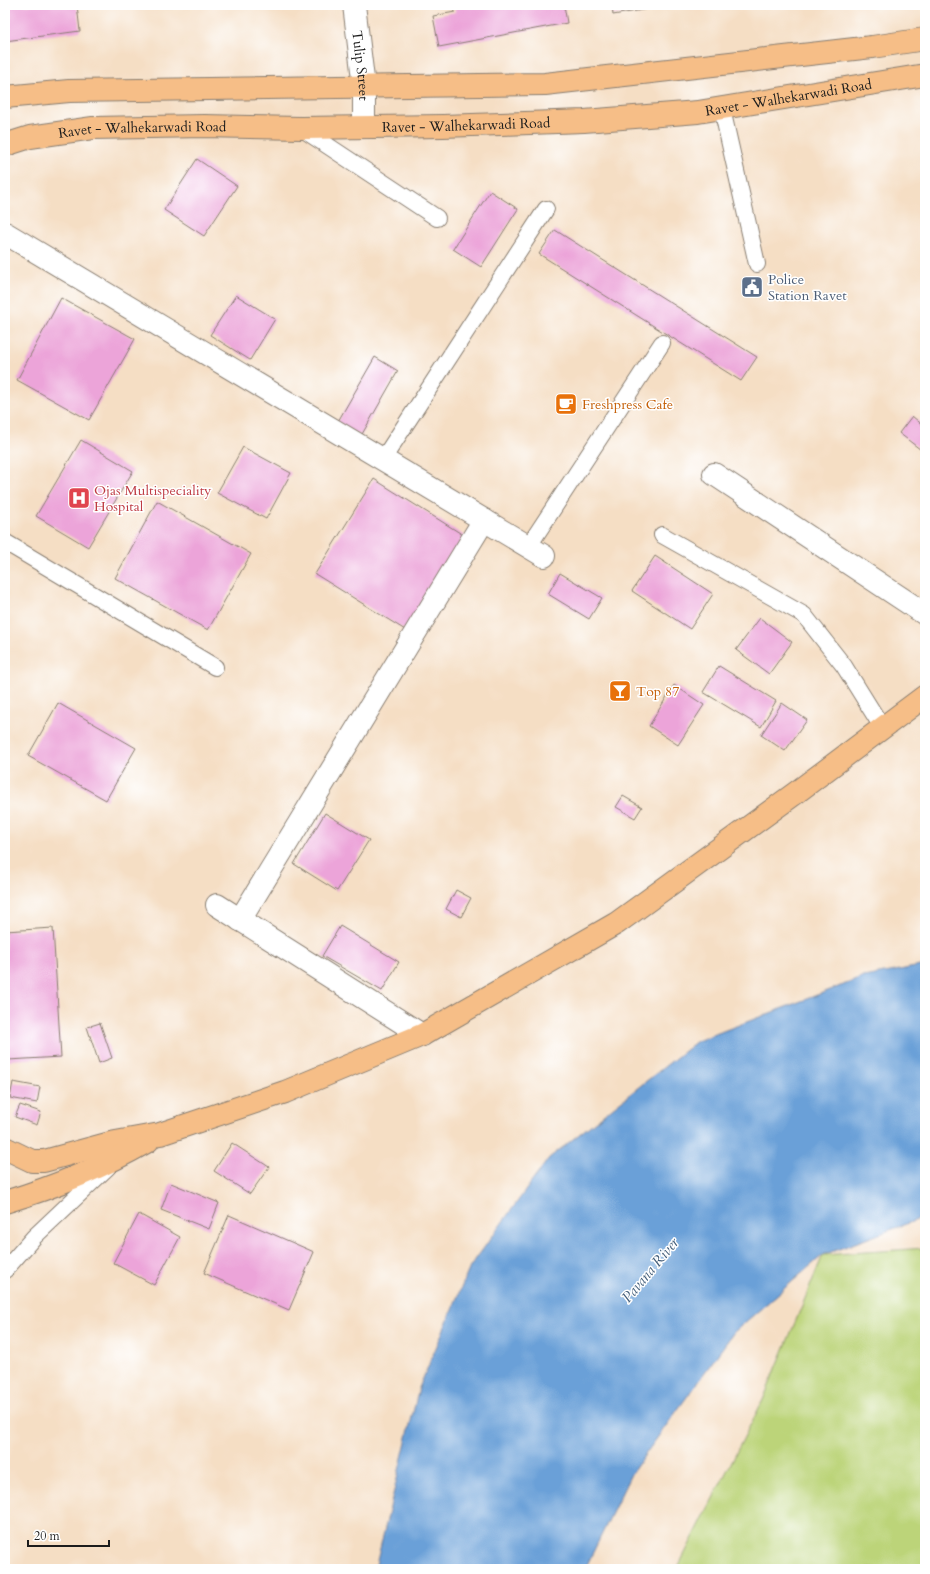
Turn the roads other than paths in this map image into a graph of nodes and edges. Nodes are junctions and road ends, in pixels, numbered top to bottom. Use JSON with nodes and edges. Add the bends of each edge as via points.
{"nodes":[{"id":1,"x":354,"y":5,"type":"edge"},
{"id":2,"x":925,"y":38,"type":"edge"},
{"id":3,"x":925,"y":75,"type":"edge"},
{"id":4,"x":364,"y":87,"type":"junction"},
{"id":5,"x":5,"y":97,"type":"edge"},
{"id":6,"x":722,"y":109,"type":"junction"},
{"id":7,"x":364,"y":127,"type":"junction"},
{"id":8,"x":301,"y":128,"type":"junction"},
{"id":9,"x":5,"y":145,"type":"edge"},
{"id":10,"x":546,"y":209,"type":"dead end"},
{"id":11,"x":436,"y":218,"type":"dead end"},
{"id":12,"x":5,"y":234,"type":"edge"},
{"id":13,"x":756,"y":264,"type":"dead end"},
{"id":14,"x":662,"y":343,"type":"dead end"},
{"id":15,"x":383,"y":459,"type":"junction"},
{"id":16,"x":714,"y":474,"type":"dead end"},
{"id":17,"x":484,"y":520,"type":"junction"},
{"id":18,"x":662,"y":535,"type":"dead end"},
{"id":19,"x":5,"y":542,"type":"edge"},
{"id":20,"x":536,"y":552,"type":"joint"},
{"id":21,"x":925,"y":614,"type":"edge"},
{"id":22,"x":214,"y":667,"type":"dead end"},
{"id":23,"x":925,"y":696,"type":"edge"},
{"id":24,"x":882,"y":727,"type":"junction"},
{"id":25,"x":217,"y":905,"type":"dead end"},
{"id":26,"x":240,"y":920,"type":"junction"},
{"id":27,"x":422,"y":1034,"type":"junction"},
{"id":28,"x":160,"y":1134,"type":"junction"},
{"id":29,"x":5,"y":1148,"type":"edge"},
{"id":30,"x":115,"y":1160,"type":"junction"},
{"id":31,"x":5,"y":1202,"type":"edge"},
{"id":32,"x":5,"y":1270,"type":"edge"}],
"edges":[{"from":1,"to":4,"type":"street","name":"Tulip Street"},
{"from":2,"to":4,"type":"main road","via":[[872,48],[545,84]]},
{"from":3,"to":6,"type":"main road","name":"Ravet - Walhekarwadi Road"},
{"from":4,"to":5,"type":"main road","via":[[69,91]]},
{"from":4,"to":7,"type":"street","name":"Tulip Street"},
{"from":6,"to":7,"type":"main road","name":"Ravet - Walhekarwadi Road","via":[[577,121]]},
{"from":6,"to":13,"type":"lane"},
{"from":7,"to":8,"type":"main road","name":"Ravet - Walhekarwadi Road"},
{"from":8,"to":9,"type":"main road","name":"Ravet - Walhekarwadi Road","via":[[93,128],[30,137]]},
{"from":8,"to":11,"type":"lane"},
{"from":10,"to":15,"type":"lane"},
{"from":12,"to":15,"type":"street"},
{"from":14,"to":20,"type":"lane"},
{"from":15,"to":17,"type":"street"},
{"from":16,"to":21,"type":"street"},
{"from":17,"to":20,"type":"street"},
{"from":17,"to":26,"type":"street"},
{"from":18,"to":24,"type":"lane","via":[[804,615],[844,666]]},
{"from":19,"to":22,"type":"lane"},
{"from":23,"to":24,"type":"main road"},
{"from":24,"to":27,"type":"main road","via":[[617,923]]},
{"from":25,"to":26,"type":"street"},
{"from":26,"to":27,"type":"street"},
{"from":27,"to":28,"type":"main road","via":[[285,1092]]},
{"from":28,"to":29,"type":"main road","via":[[110,1142],[44,1161],[32,1161]]},
{"from":28,"to":30,"type":"main road"},
{"from":30,"to":31,"type":"main road","via":[[32,1194]]},
{"from":30,"to":32,"type":"lane","via":[[34,1237]]}]}
